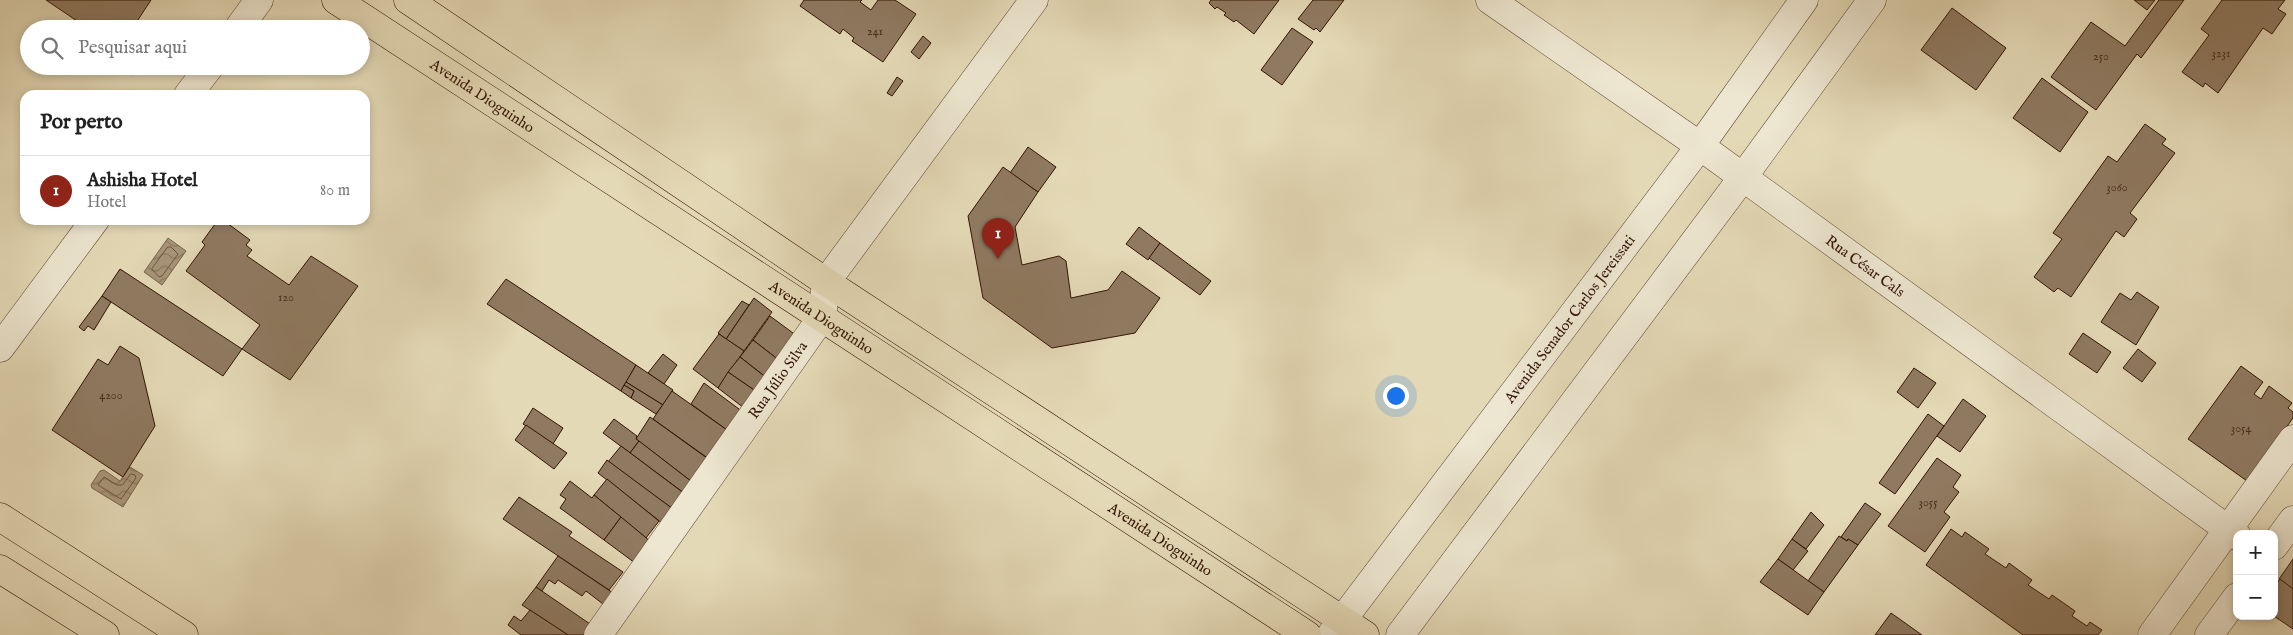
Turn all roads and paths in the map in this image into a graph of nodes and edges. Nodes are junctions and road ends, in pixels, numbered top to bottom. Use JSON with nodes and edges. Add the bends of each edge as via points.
{"nodes":[{"id":1,"x":259,"y":0,"type":"edge"},
{"id":2,"x":336,"y":0,"type":"edge"},
{"id":3,"x":408,"y":0,"type":"edge"},
{"id":4,"x":1034,"y":0,"type":"edge"},
{"id":5,"x":1490,"y":0,"type":"edge"},
{"id":6,"x":1804,"y":0,"type":"edge"},
{"id":7,"x":1872,"y":0,"type":"edge"},
{"id":8,"x":245,"y":20,"type":"edge"},
{"id":9,"x":367,"y":20,"type":"edge"},
{"id":10,"x":370,"y":22,"type":"edge"},
{"id":11,"x":203,"y":75,"type":"edge"},
{"id":12,"x":192,"y":90,"type":"edge"},
{"id":13,"x":1700,"y":146,"type":"junction"},
{"id":14,"x":1743,"y":178,"type":"junction"},
{"id":15,"x":91,"y":225,"type":"edge"},
{"id":16,"x":826,"y":282,"type":"junction"},
{"id":17,"x":822,"y":317,"type":"junction"},
{"id":18,"x":0,"y":348,"type":"edge"},
{"id":19,"x":2293,"y":439,"type":"edge"},
{"id":20,"x":0,"y":517,"type":"edge"},
{"id":21,"x":2293,"y":520,"type":"edge"},
{"id":22,"x":2232,"y":533,"type":"edge"},
{"id":23,"x":2278,"y":541,"type":"edge"},
{"id":24,"x":0,"y":569,"type":"edge"},
{"id":25,"x":2233,"y":602,"type":"edge"},
{"id":26,"x":1337,"y":627,"type":"edge"},
{"id":27,"x":105,"y":635,"type":"edge"},
{"id":28,"x":184,"y":635,"type":"edge"},
{"id":29,"x":598,"y":635,"type":"edge"},
{"id":30,"x":1307,"y":635,"type":"edge"},
{"id":31,"x":1366,"y":635,"type":"edge"},
{"id":32,"x":1400,"y":635,"type":"edge"},
{"id":33,"x":2152,"y":635,"type":"edge"},
{"id":34,"x":2208,"y":635,"type":"edge"}],
"edges":[{"from":1,"to":8,"type":"street"},
{"from":2,"to":9,"type":"main road","name":"Avenida Dioguinho"},
{"from":3,"to":16,"type":"main road","name":"Avenida Dioguinho"},
{"from":4,"to":16,"type":"street","name":"Rua Júlio Silva"},
{"from":5,"to":13,"type":"street","name":"Rua César Cals"},
{"from":6,"to":13,"type":"street","name":"Avenida Senador Carlos Jereissati"},
{"from":7,"to":14,"type":"street"},
{"from":10,"to":17,"type":"main road","name":"Avenida Dioguinho"},
{"from":11,"to":12,"type":"street"},
{"from":13,"to":14,"type":"street","name":"Rua César Cals"},
{"from":13,"to":26,"type":"street","name":"Avenida Senador Carlos Jereissati"},
{"from":14,"to":22,"type":"street","name":"Rua César Cals"},
{"from":14,"to":32,"type":"street"},
{"from":15,"to":18,"type":"street"},
{"from":16,"to":17,"type":"street","name":"Rua Júlio Silva"},
{"from":16,"to":26,"type":"main road","name":"Avenida Dioguinho"},
{"from":17,"to":29,"type":"street","name":"Rua Júlio Silva"},
{"from":17,"to":30,"type":"main road","name":"Avenida Dioguinho"},
{"from":19,"to":22,"type":"street"},
{"from":20,"to":28,"type":"main road"},
{"from":21,"to":23,"type":"street"},
{"from":22,"to":33,"type":"street"},
{"from":24,"to":27,"type":"main road"},
{"from":25,"to":34,"type":"street"},
{"from":26,"to":31,"type":"main road","name":"Avenida Dioguinho"}]}
